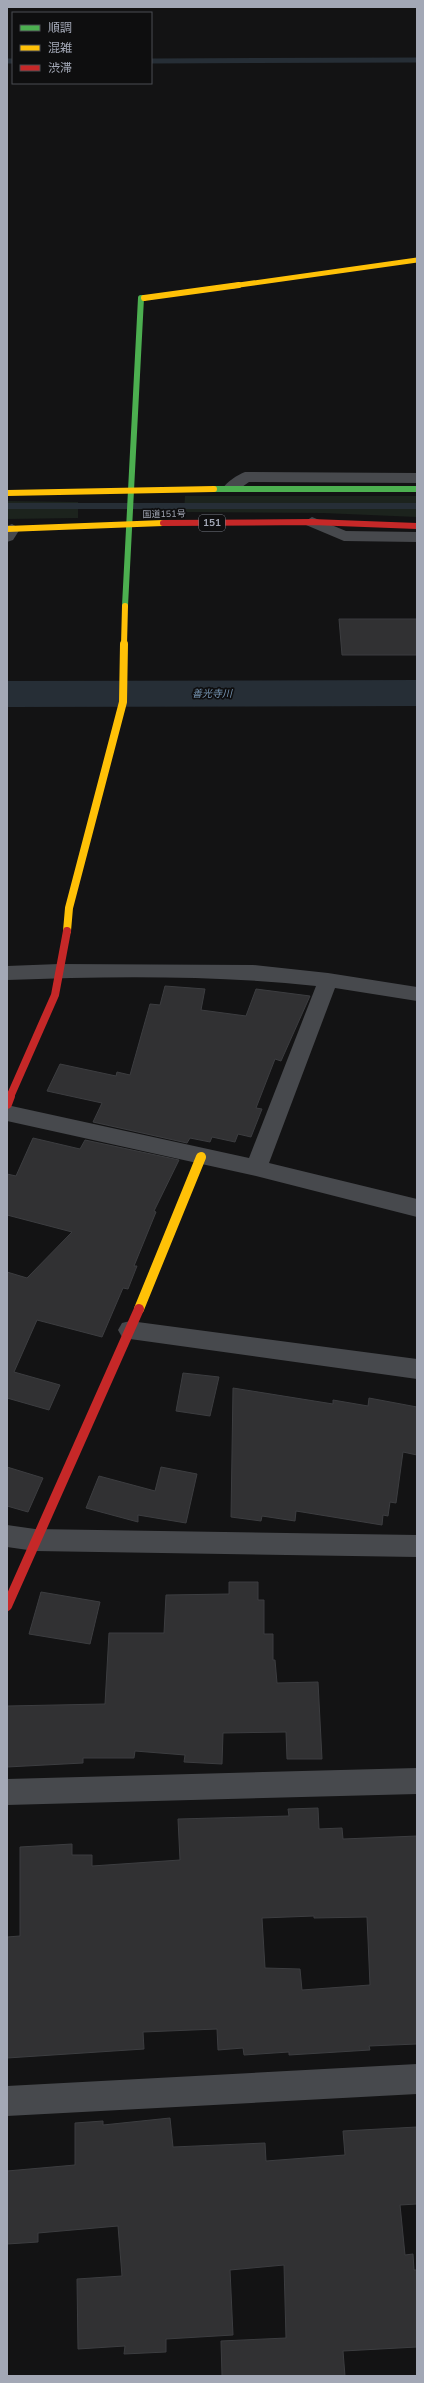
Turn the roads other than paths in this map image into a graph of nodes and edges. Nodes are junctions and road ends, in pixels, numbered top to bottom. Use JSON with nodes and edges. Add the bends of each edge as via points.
{"nodes":[{"id":1,"x":417,"y":260,"type":"edge"},
{"id":2,"x":417,"y":478,"type":"edge"},
{"id":3,"x":230,"y":489,"type":"junction"},
{"id":4,"x":417,"y":489,"type":"edge"},
{"id":5,"x":132,"y":491,"type":"junction"},
{"id":6,"x":7,"y":493,"type":"edge"},
{"id":7,"x":312,"y":522,"type":"junction"},
{"id":8,"x":130,"y":525,"type":"junction"},
{"id":9,"x":417,"y":526,"type":"edge"},
{"id":10,"x":9,"y":531,"type":"edge"},
{"id":11,"x":417,"y":537,"type":"edge"},
{"id":12,"x":59,"y":970,"type":"junction"},
{"id":13,"x":7,"y":973,"type":"edge"},
{"id":14,"x":328,"y":980,"type":"junction"},
{"id":15,"x":417,"y":994,"type":"edge"},
{"id":16,"x":7,"y":1104,"type":"edge"},
{"id":17,"x":7,"y":1113,"type":"edge"},
{"id":18,"x":201,"y":1158,"type":"junction"},
{"id":19,"x":256,"y":1168,"type":"junction"},
{"id":20,"x":417,"y":1208,"type":"edge"},
{"id":21,"x":130,"y":1330,"type":"junction"},
{"id":22,"x":417,"y":1369,"type":"edge"},
{"id":23,"x":7,"y":1536,"type":"edge"},
{"id":24,"x":35,"y":1540,"type":"junction"},
{"id":25,"x":417,"y":1546,"type":"edge"},
{"id":26,"x":7,"y":1606,"type":"edge"},
{"id":27,"x":417,"y":1781,"type":"edge"},
{"id":28,"x":7,"y":1792,"type":"edge"},
{"id":29,"x":417,"y":2079,"type":"edge"},
{"id":30,"x":7,"y":2101,"type":"edge"}],
"edges":[{"from":1,"to":5,"type":"main road","via":[[141,298]]},
{"from":2,"to":3,"type":"street","via":[[245,477]]},
{"from":3,"to":4,"type":"main road"},
{"from":3,"to":5,"type":"main road"},
{"from":5,"to":6,"type":"main road"},
{"from":5,"to":8,"type":"main road"},
{"from":7,"to":8,"type":"main road","name":"国道151号","number":"151"},
{"from":7,"to":9,"type":"main road","name":"国道151号","number":"151"},
{"from":7,"to":11,"type":"street","via":[[344,536]]},
{"from":8,"to":10,"type":"main road","name":"国道151号","number":"151"},
{"from":8,"to":12,"type":"main road","via":[[122,702],[69,908],[67,934]]},
{"from":12,"to":13,"type":"street"},
{"from":12,"to":14,"type":"street","via":[[253,972]]},
{"from":12,"to":16,"type":"main road","via":[[55,995]]},
{"from":14,"to":15,"type":"street"},
{"from":14,"to":19,"type":"street"},
{"from":17,"to":18,"type":"street"},
{"from":18,"to":19,"type":"street"},
{"from":18,"to":21,"type":"main road"},
{"from":19,"to":20,"type":"street"},
{"from":21,"to":22,"type":"street"},
{"from":21,"to":24,"type":"main road"},
{"from":23,"to":24,"type":"street"},
{"from":24,"to":25,"type":"street"},
{"from":24,"to":26,"type":"main road"},
{"from":27,"to":28,"type":"street"},
{"from":29,"to":30,"type":"street"}]}
